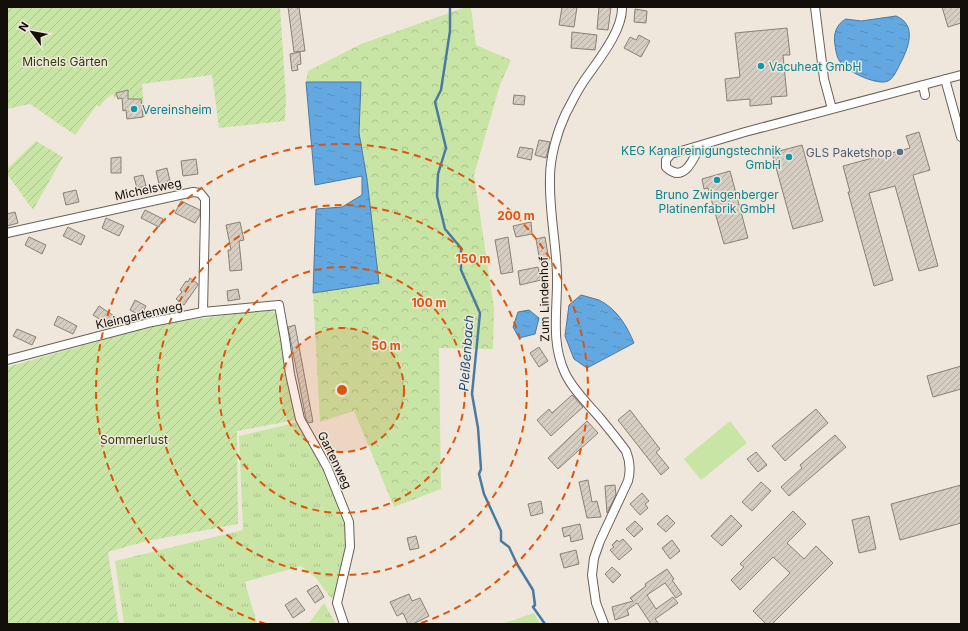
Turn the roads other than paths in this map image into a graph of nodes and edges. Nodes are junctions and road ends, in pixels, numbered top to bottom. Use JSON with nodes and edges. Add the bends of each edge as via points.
{"nodes":[{"id":1,"x":622,"y":7,"type":"edge"},
{"id":2,"x":815,"y":7,"type":"edge"},
{"id":3,"x":961,"y":75,"type":"edge"},
{"id":4,"x":945,"y":79,"type":"junction"},
{"id":5,"x":923,"y":85,"type":"junction"},
{"id":6,"x":925,"y":95,"type":"dead end"},
{"id":7,"x":832,"y":109,"type":"junction"},
{"id":8,"x":961,"y":137,"type":"edge"},
{"id":9,"x":700,"y":146,"type":"dead end"},
{"id":10,"x":7,"y":233,"type":"edge"},
{"id":11,"x":279,"y":305,"type":"joint"},
{"id":12,"x":203,"y":312,"type":"junction"},
{"id":13,"x":7,"y":360,"type":"edge"},
{"id":14,"x":344,"y":624,"type":"edge"},
{"id":15,"x":604,"y":624,"type":"edge"}],
"edges":[{"from":1,"to":15,"type":"street","name":"Zum Lindenhof","via":[[608,45],[566,114],[554,147],[550,177],[557,274],[557,351],[565,373],[575,389],[626,451],[629,459],[628,480],[594,558],[592,575],[596,604]]},
{"from":2,"to":7,"type":"street","via":[[824,79]]},
{"from":3,"to":4,"type":"street"},
{"from":4,"to":5,"type":"street"},
{"from":4,"to":8,"type":"street"},
{"from":5,"to":6,"type":"street"},
{"from":5,"to":7,"type":"street"},
{"from":7,"to":9,"type":"street","via":[[731,134]]},
{"from":10,"to":12,"type":"street","name":"Michelsweg","via":[[192,192],[200,193],[205,199],[206,214]]},
{"from":11,"to":12,"type":"street","name":"Kleingartenweg"},
{"from":11,"to":14,"type":"street","name":"Gartenweg","via":[[300,419],[328,467],[349,522],[350,547],[337,602]]},
{"from":12,"to":13,"type":"street","name":"Kleingartenweg","via":[[152,322]]}]}
